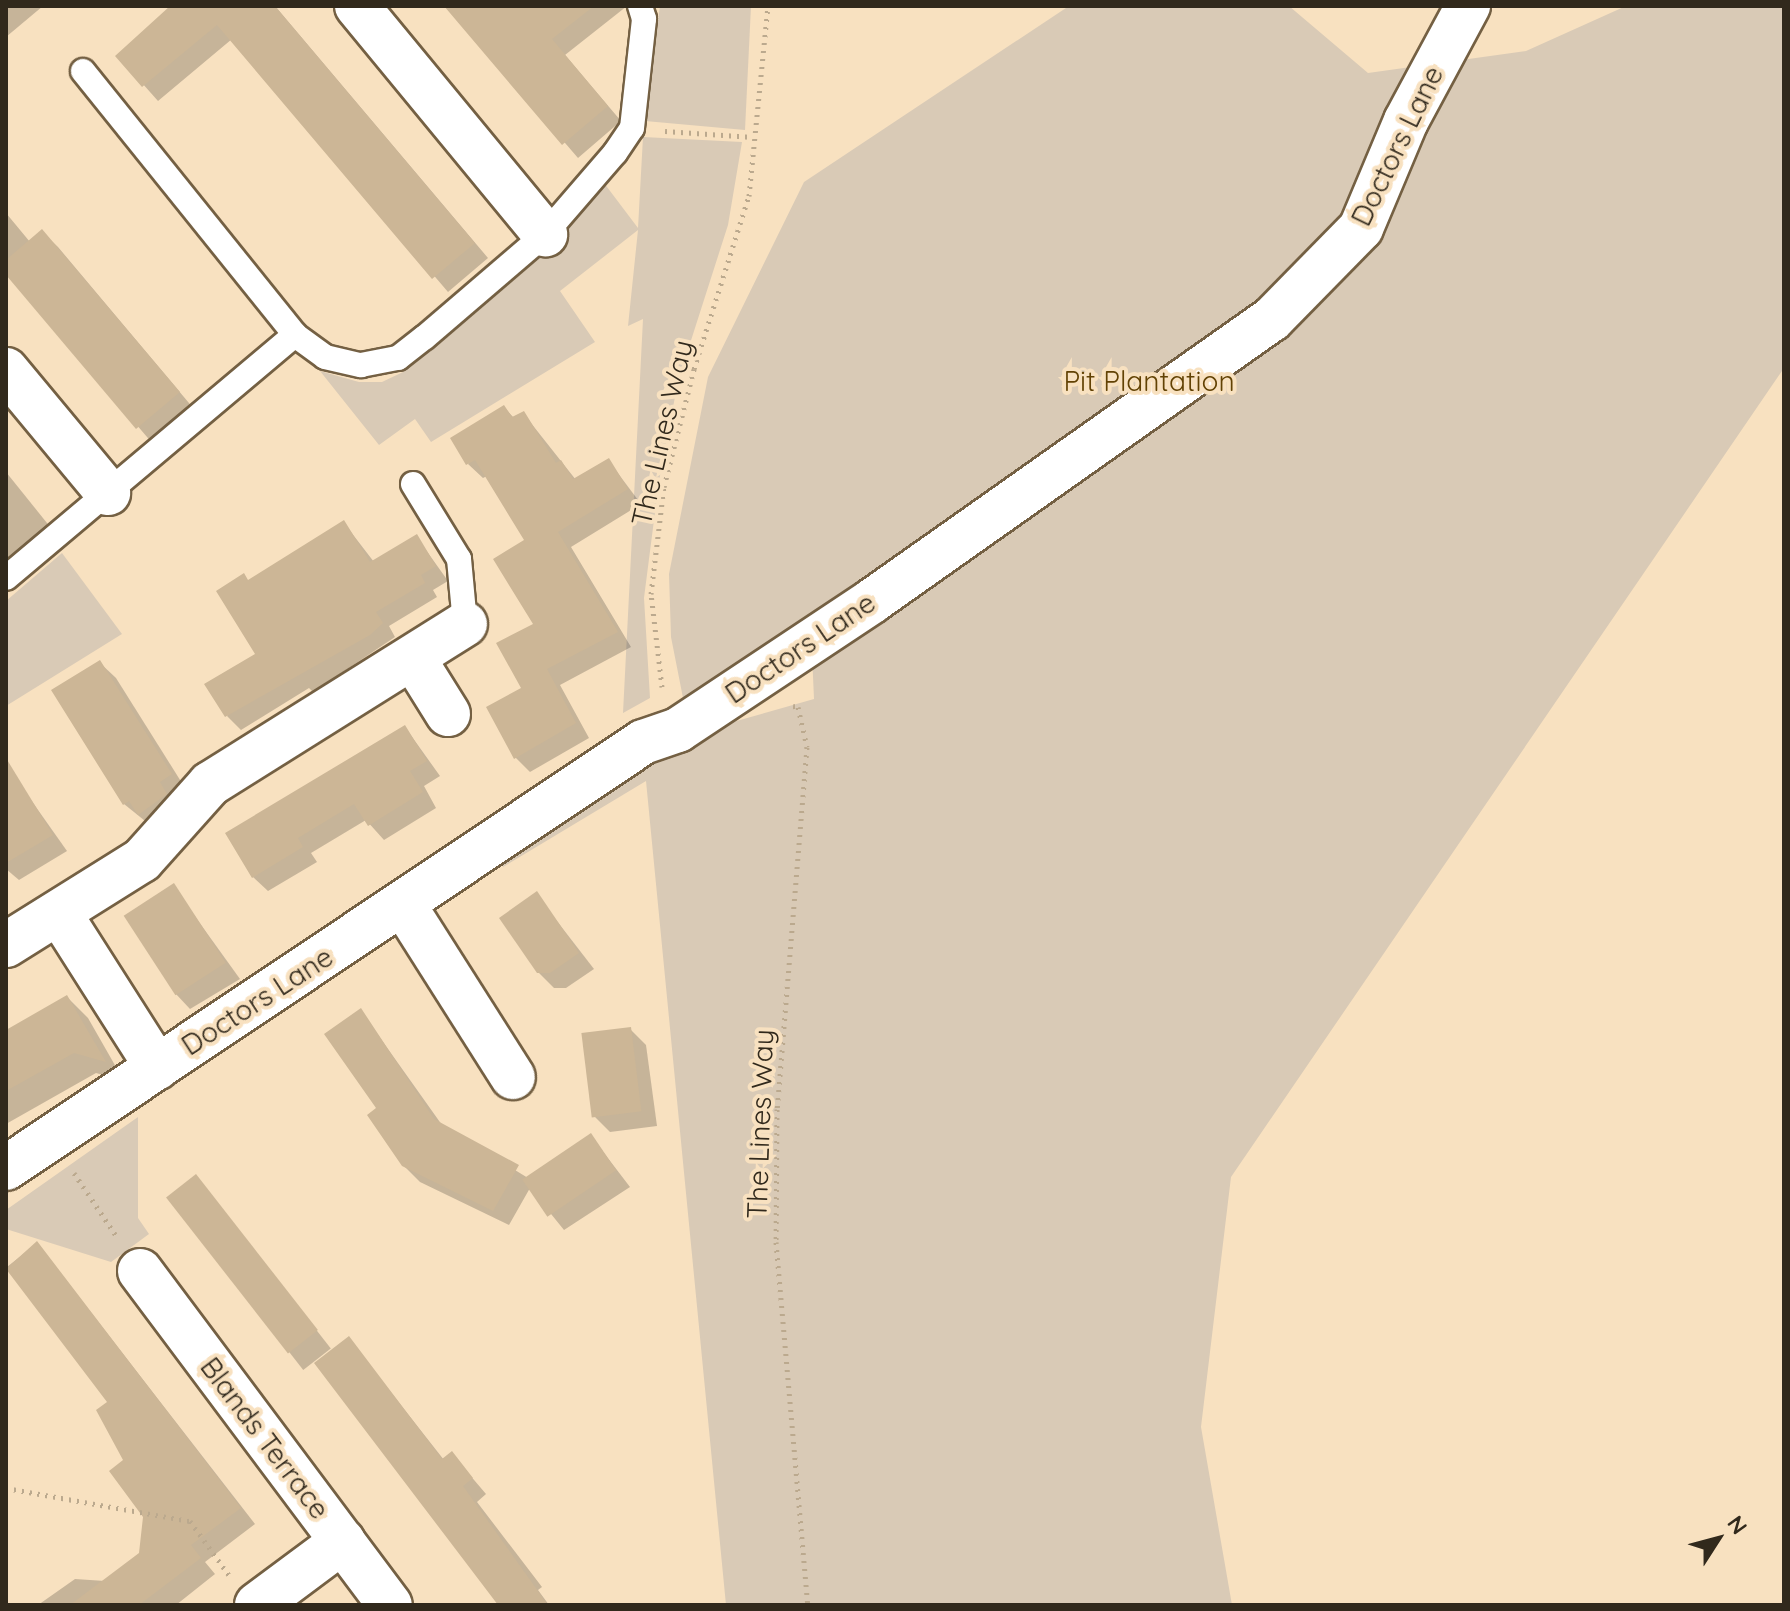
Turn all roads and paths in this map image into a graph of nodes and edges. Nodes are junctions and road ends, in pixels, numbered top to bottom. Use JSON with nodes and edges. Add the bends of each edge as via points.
{"nodes":[{"id":1,"x":357,"y":6,"type":"edge"},
{"id":2,"x":640,"y":6,"type":"edge"},
{"id":3,"x":768,"y":6,"type":"edge"},
{"id":4,"x":1468,"y":6,"type":"edge"},
{"id":5,"x":83,"y":71,"type":"dead end"},
{"id":6,"x":632,"y":128,"type":"junction"},
{"id":7,"x":753,"y":137,"type":"junction"},
{"id":8,"x":545,"y":234,"type":"junction"},
{"id":9,"x":295,"y":335,"type":"junction"},
{"id":10,"x":6,"y":370,"type":"edge"},
{"id":11,"x":413,"y":484,"type":"dead end"},
{"id":12,"x":108,"y":493,"type":"junction"},
{"id":13,"x":6,"y":578,"type":"edge"},
{"id":14,"x":465,"y":624,"type":"joint"},
{"id":15,"x":413,"y":658,"type":"junction"},
{"id":16,"x":739,"y":689,"type":"junction"},
{"id":17,"x":448,"y":714,"type":"dead end"},
{"id":18,"x":678,"y":730,"type":"junction"},
{"id":19,"x":403,"y":904,"type":"junction"},
{"id":20,"x":59,"y":913,"type":"junction"},
{"id":21,"x":6,"y":945,"type":"edge"},
{"id":22,"x":157,"y":1067,"type":"junction"},
{"id":23,"x":513,"y":1077,"type":"dead end"},
{"id":24,"x":51,"y":1139,"type":"junction"},
{"id":25,"x":6,"y":1168,"type":"edge"},
{"id":26,"x":140,"y":1271,"type":"joint"},
{"id":27,"x":6,"y":1488,"type":"edge"},
{"id":28,"x":343,"y":1541,"type":"junction"},
{"id":29,"x":245,"y":1593,"type":"edge"},
{"id":30,"x":390,"y":1605,"type":"edge"},
{"id":31,"x":808,"y":1605,"type":"edge"}],
"edges":[{"from":1,"to":8,"type":"street"},
{"from":2,"to":6,"type":"lane","via":[[644,19]]},
{"from":3,"to":7,"type":"path","name":"The Lines Way"},
{"from":4,"to":16,"type":"street","name":"Doctors Lane","via":[[1406,121],[1361,228],[1272,319]]},
{"from":5,"to":9,"type":"lane"},
{"from":6,"to":7,"type":"path"},
{"from":6,"to":8,"type":"lane"},
{"from":7,"to":18,"type":"path","name":"The Lines Way","via":[[749,196],[694,369],[664,487],[651,594],[662,685]]},
{"from":8,"to":9,"type":"lane","via":[[398,358],[361,365],[325,357]]},
{"from":9,"to":12,"type":"lane"},
{"from":10,"to":12,"type":"street"},
{"from":11,"to":14,"type":"lane","via":[[459,559]]},
{"from":12,"to":13,"type":"lane"},
{"from":14,"to":15,"type":"street"},
{"from":15,"to":17,"type":"street"},
{"from":15,"to":20,"type":"street","via":[[210,784],[142,860]]},
{"from":16,"to":18,"type":"street","name":"Doctors Lane"},
{"from":16,"to":31,"type":"path","name":"The Lines Way","via":[[798,707],[807,747],[777,1109],[776,1242]]},
{"from":18,"to":19,"type":"street","name":"Doctors Lane","via":[[643,742]]},
{"from":19,"to":22,"type":"street","name":"Doctors Lane"},
{"from":19,"to":23,"type":"street"},
{"from":20,"to":21,"type":"street"},
{"from":20,"to":22,"type":"street"},
{"from":22,"to":24,"type":"street","name":"Doctors Lane"},
{"from":24,"to":25,"type":"street","name":"Doctors Lane"},
{"from":24,"to":26,"type":"path"},
{"from":26,"to":28,"type":"street","name":"Blands Terrace"},
{"from":27,"to":29,"type":"path","via":[[190,1521]]},
{"from":28,"to":29,"type":"street"},
{"from":28,"to":30,"type":"street","name":"Blands Terrace"}]}
